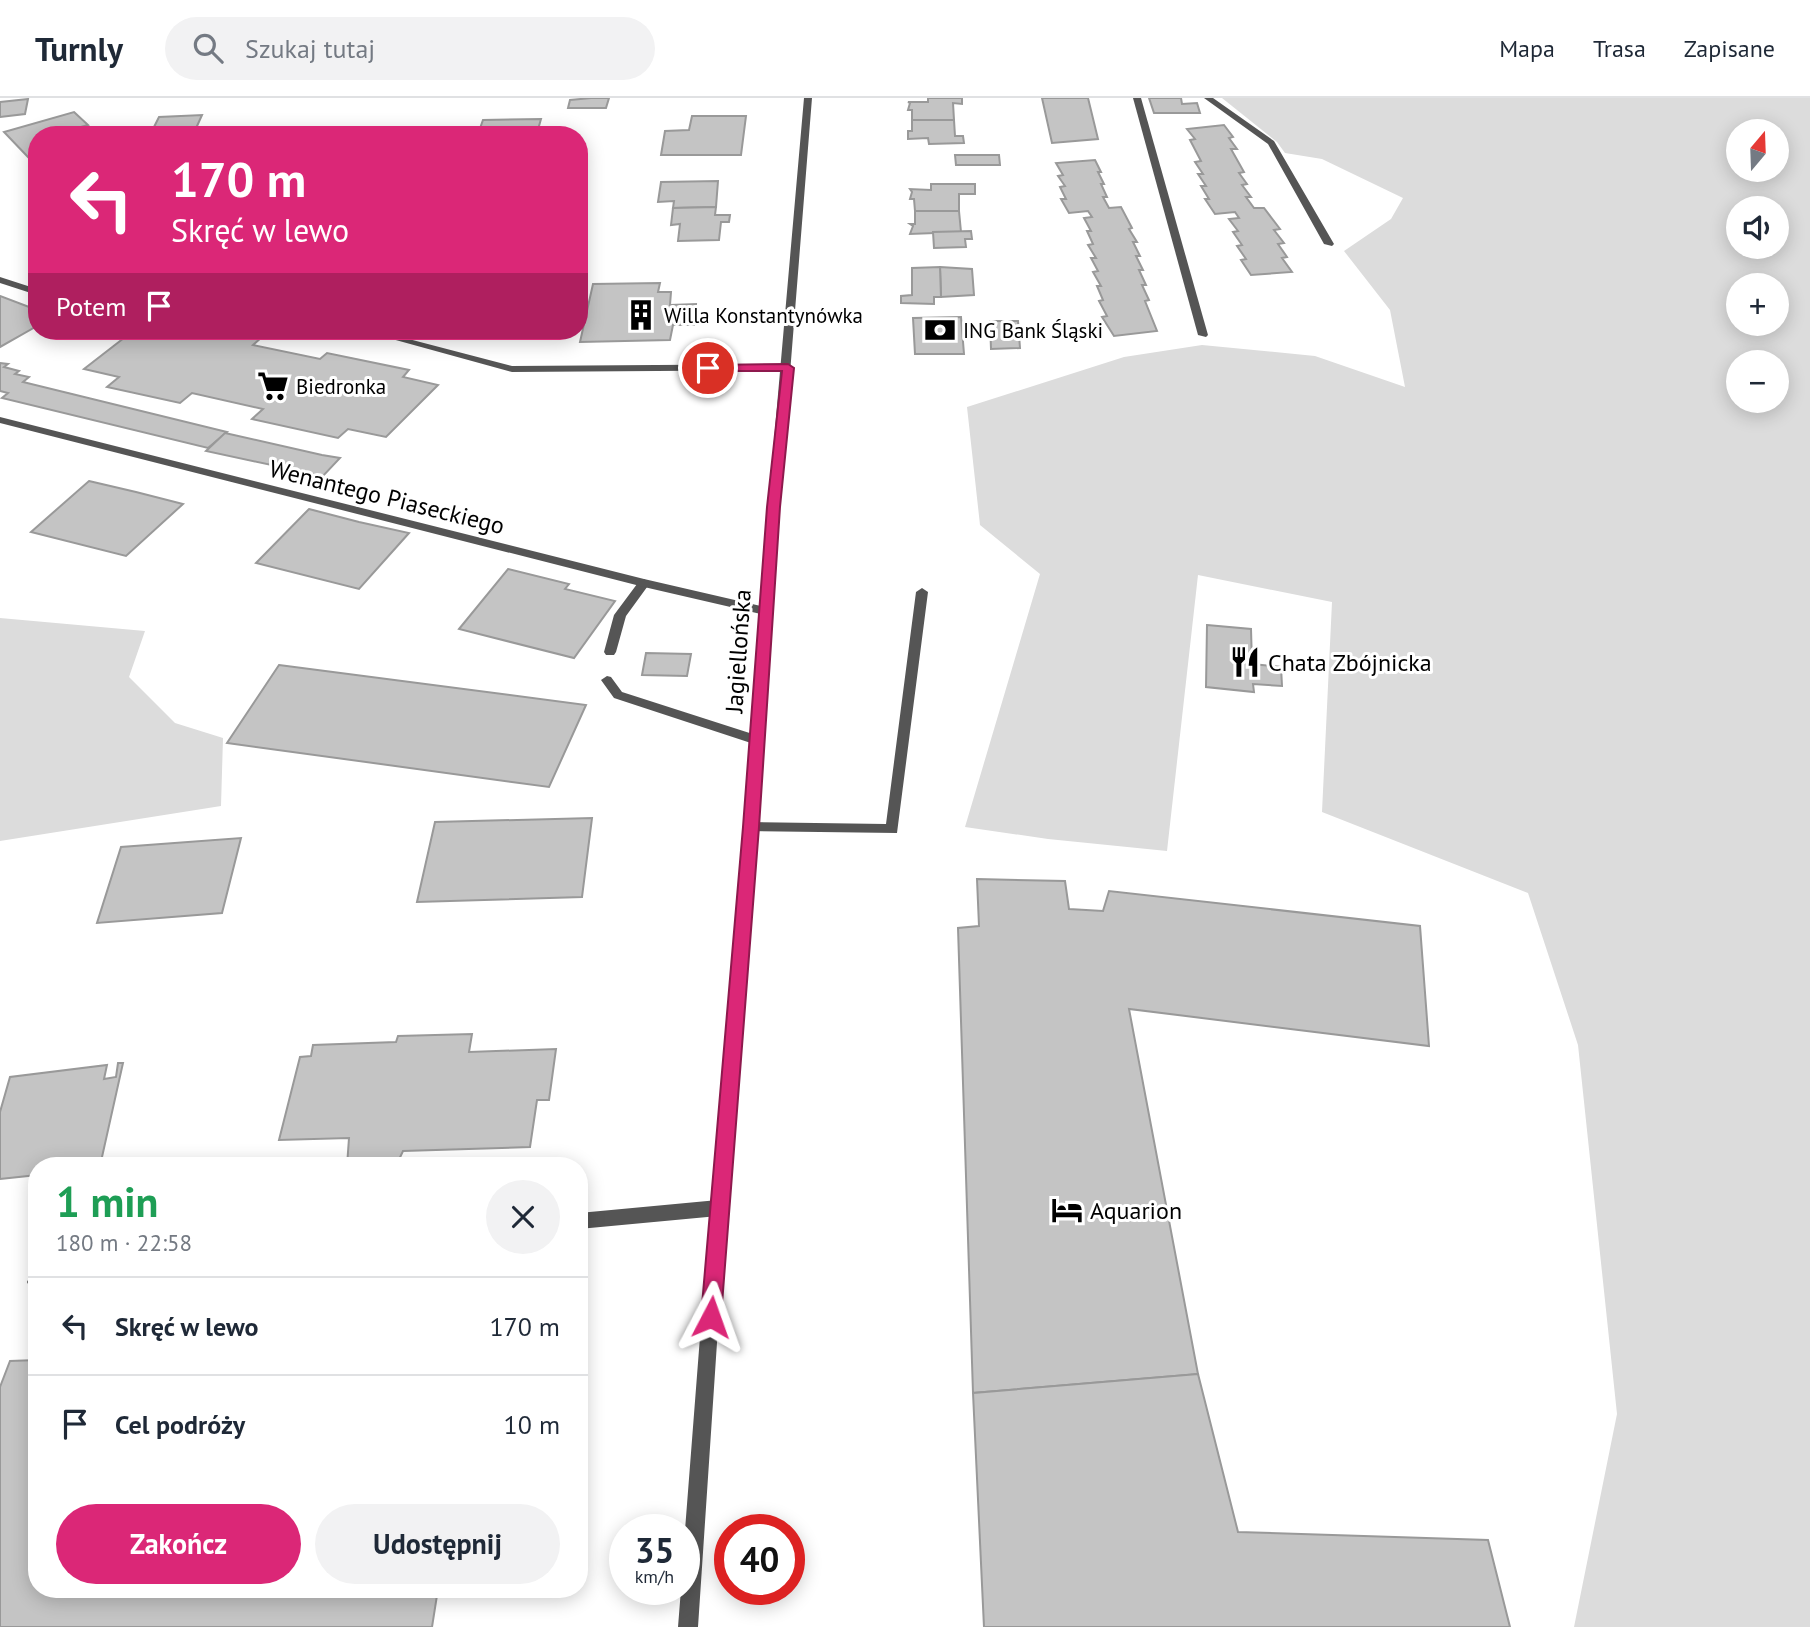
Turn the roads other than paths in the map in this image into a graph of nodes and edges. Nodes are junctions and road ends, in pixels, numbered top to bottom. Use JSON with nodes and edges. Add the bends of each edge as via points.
{"nodes":[{"id":1,"x":808,"y":98,"type":"edge"},
{"id":2,"x":1137,"y":98,"type":"edge"},
{"id":3,"x":1208,"y":98,"type":"edge"},
{"id":4,"x":1329,"y":244,"type":"dead end"},
{"id":5,"x":0,"y":279,"type":"edge"},
{"id":6,"x":28,"y":289,"type":"edge"},
{"id":7,"x":1203,"y":335,"type":"dead end"},
{"id":8,"x":402,"y":340,"type":"edge"},
{"id":9,"x":788,"y":368,"type":"junction"},
{"id":10,"x":0,"y":420,"type":"edge"},
{"id":11,"x":644,"y":583,"type":"junction"},
{"id":12,"x":922,"y":592,"type":"dead end"},
{"id":13,"x":765,"y":611,"type":"junction"},
{"id":14,"x":610,"y":652,"type":"dead end"},
{"id":15,"x":607,"y":680,"type":"dead end"},
{"id":16,"x":757,"y":740,"type":"junction"},
{"id":17,"x":751,"y":827,"type":"junction"},
{"id":18,"x":718,"y":1208,"type":"junction"},
{"id":19,"x":588,"y":1220,"type":"edge"},
{"id":20,"x":688,"y":1627,"type":"edge"}],
"edges":[{"from":1,"to":9,"type":"street","name":"Jagiellońska"},
{"from":2,"to":7,"type":"street"},
{"from":3,"to":4,"type":"street","via":[[1271,143]]},
{"from":5,"to":6,"type":"street"},
{"from":8,"to":9,"type":"street","via":[[512,369]]},
{"from":9,"to":13,"type":"street","name":"Jagiellońska"},
{"from":10,"to":11,"type":"street","name":"Wenantego Piaseckiego"},
{"from":11,"to":13,"type":"street","name":"Wenantego Piaseckiego"},
{"from":11,"to":14,"type":"street","via":[[620,615]]},
{"from":12,"to":17,"type":"street","via":[[892,829]]},
{"from":13,"to":16,"type":"street","name":"Jagiellońska"},
{"from":15,"to":16,"type":"street","via":[[618,695]]},
{"from":16,"to":17,"type":"street","name":"Jagiellońska"},
{"from":17,"to":18,"type":"street","name":"Jagiellońska"},
{"from":18,"to":19,"type":"street"},
{"from":18,"to":20,"type":"street","name":"Jagiellońska"}]}
